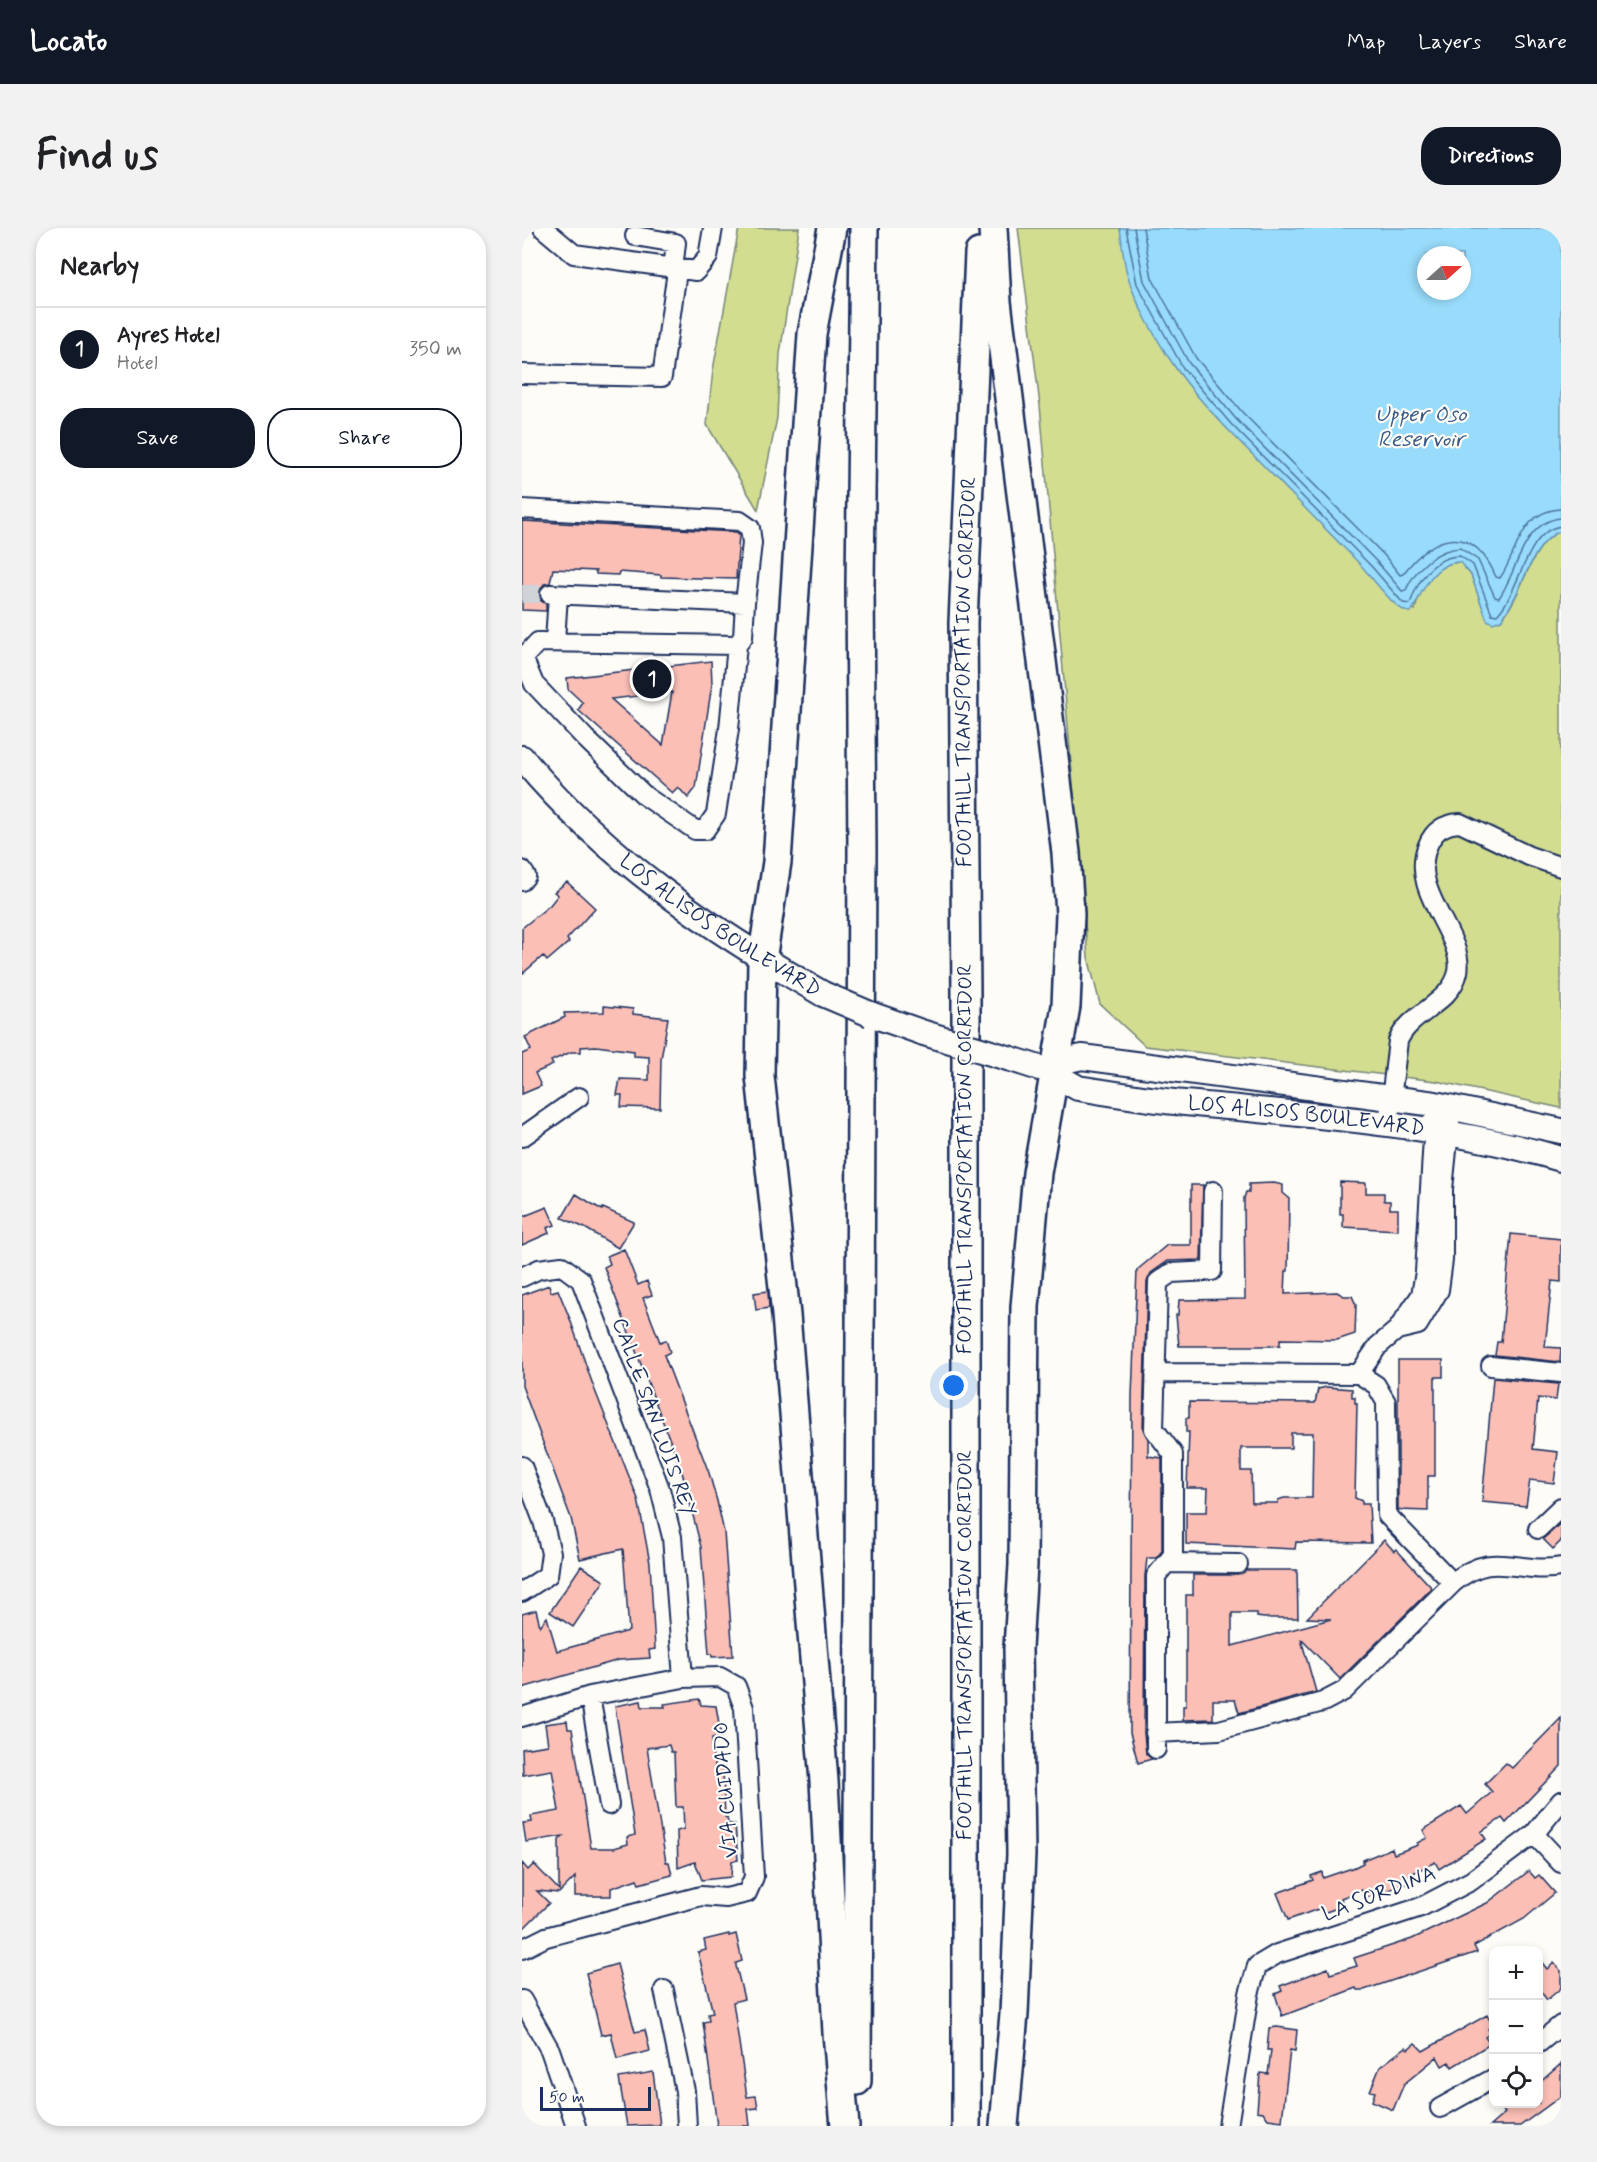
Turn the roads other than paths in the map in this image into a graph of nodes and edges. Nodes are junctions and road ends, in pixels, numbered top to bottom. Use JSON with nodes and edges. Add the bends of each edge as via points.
{"nodes":[{"id":1,"x":543,"y":228,"type":"edge"},
{"id":2,"x":713,"y":228,"type":"edge"},
{"id":3,"x":832,"y":228,"type":"edge"},
{"id":4,"x":864,"y":228,"type":"edge"},
{"id":5,"x":980,"y":228,"type":"edge"},
{"id":6,"x":993,"y":228,"type":"edge"},
{"id":7,"x":635,"y":236,"type":"dead end"},
{"id":8,"x":675,"y":270,"type":"junction"},
{"id":9,"x":522,"y":374,"type":"edge"},
{"id":10,"x":522,"y":508,"type":"edge"},
{"id":11,"x":745,"y":603,"type":"junction"},
{"id":12,"x":555,"y":641,"type":"junction"},
{"id":13,"x":737,"y":645,"type":"junction"},
{"id":14,"x":522,"y":657,"type":"edge"},
{"id":15,"x":522,"y":758,"type":"edge"},
{"id":16,"x":1561,"y":867,"type":"edge"},
{"id":17,"x":762,"y":960,"type":"junction"},
{"id":18,"x":1056,"y":1069,"type":"junction"},
{"id":19,"x":579,"y":1097,"type":"dead end"},
{"id":20,"x":1391,"y":1098,"type":"junction"},
{"id":21,"x":1443,"y":1105,"type":"junction"},
{"id":22,"x":1388,"y":1125,"type":"junction"},
{"id":23,"x":1561,"y":1131,"type":"edge"},
{"id":24,"x":1441,"y":1133,"type":"junction"},
{"id":25,"x":522,"y":1137,"type":"edge"},
{"id":26,"x":1561,"y":1159,"type":"edge"},
{"id":27,"x":1213,"y":1191,"type":"dead end"},
{"id":28,"x":522,"y":1278,"type":"edge"},
{"id":29,"x":1491,"y":1366,"type":"dead end"},
{"id":30,"x":1155,"y":1373,"type":"junction"},
{"id":31,"x":1561,"y":1373,"type":"edge"},
{"id":32,"x":1359,"y":1374,"type":"junction"},
{"id":33,"x":522,"y":1466,"type":"edge"},
{"id":34,"x":1561,"y":1507,"type":"edge"},
{"id":35,"x":1538,"y":1529,"type":"dead end"},
{"id":36,"x":1167,"y":1563,"type":"junction"},
{"id":37,"x":1238,"y":1564,"type":"dead end"},
{"id":38,"x":1561,"y":1567,"type":"edge"},
{"id":39,"x":1453,"y":1583,"type":"junction"},
{"id":40,"x":522,"y":1592,"type":"edge"},
{"id":41,"x":683,"y":1678,"type":"junction"},
{"id":42,"x":590,"y":1696,"type":"junction"},
{"id":43,"x":522,"y":1716,"type":"edge"},
{"id":44,"x":1561,"y":1801,"type":"edge"},
{"id":45,"x":609,"y":1805,"type":"dead end"},
{"id":46,"x":1534,"y":1834,"type":"junction"},
{"id":47,"x":1561,"y":1863,"type":"edge"},
{"id":48,"x":522,"y":1948,"type":"edge"},
{"id":49,"x":664,"y":1990,"type":"dead end"},
{"id":50,"x":522,"y":2000,"type":"edge"},
{"id":51,"x":1561,"y":2025,"type":"edge"},
{"id":52,"x":1543,"y":2040,"type":"edge"},
{"id":53,"x":1489,"y":2081,"type":"edge"},
{"id":54,"x":1440,"y":2108,"type":"dead end"},
{"id":55,"x":576,"y":2126,"type":"edge"},
{"id":56,"x":687,"y":2126,"type":"edge"},
{"id":57,"x":845,"y":2126,"type":"edge"},
{"id":58,"x":856,"y":2126,"type":"edge"},
{"id":59,"x":966,"y":2126,"type":"edge"},
{"id":60,"x":1004,"y":2126,"type":"edge"},
{"id":61,"x":1228,"y":2126,"type":"edge"}],
"edges":[{"from":1,"to":8,"type":"street","via":[[574,254]]},
{"from":2,"to":8,"type":"street","via":[[708,257],[696,272]]},
{"from":3,"to":17,"type":"highway","via":[[812,334],[777,862]]},
{"from":4,"to":58,"type":"highway"},
{"from":5,"to":59,"type":"highway","name":"FOOTHILL TRANSPORTATION CORRIDOR","via":[[963,623]]},
{"from":6,"to":18,"type":"highway","via":[[998,314],[1066,853],[1069,948],[1066,1006]]},
{"from":7,"to":8,"type":"street","via":[[676,243]]},
{"from":8,"to":9,"type":"street","via":[[662,377]]},
{"from":10,"to":11,"type":"street","via":[[740,521],[750,528],[752,543]]},
{"from":11,"to":12,"type":"street","via":[[554,594]]},
{"from":11,"to":13,"type":"street","via":[[743,637]]},
{"from":12,"to":13,"type":"street"},
{"from":12,"to":14,"type":"street","via":[[538,642]]},
{"from":13,"to":14,"type":"street","via":[[716,814],[705,830],[695,830],[645,796],[534,684]]},
{"from":15,"to":17,"type":"main road","name":"LOS ALISOS BOULEVARD","via":[[623,859],[697,918]]},
{"from":16,"to":20,"type":"street","via":[[1460,823],[1449,824],[1433,834],[1425,853],[1425,880],[1451,940],[1458,969],[1449,990],[1402,1031]]},
{"from":17,"to":18,"type":"main road","name":"LOS ALISOS BOULEVARD","bridge":true,"via":[[823,994],[924,1033],[1039,1068]]},
{"from":17,"to":57,"type":"highway","via":[[760,1076],[786,1315],[824,1781]]},
{"from":18,"to":20,"type":"main road","name":"LOS ALISOS BOULEVARD","via":[[1064,1061],[1082,1057]]},
{"from":18,"to":22,"type":"main road","name":"LOS ALISOS BOULEVARD","via":[[1062,1079],[1078,1088]]},
{"from":18,"to":60,"type":"highway","via":[[1038,1173],[1025,1307],[1023,1565],[1018,1648],[1021,1854]]},
{"from":19,"to":25,"type":"street"},
{"from":20,"to":21,"type":"main road","name":"LOS ALISOS BOULEVARD"},
{"from":20,"to":22,"type":"street"},
{"from":21,"to":23,"type":"main road","name":"LOS ALISOS BOULEVARD"},
{"from":21,"to":24,"type":"street"},
{"from":22,"to":24,"type":"main road","name":"LOS ALISOS BOULEVARD"},
{"from":24,"to":26,"type":"main road","name":"LOS ALISOS BOULEVARD"},
{"from":24,"to":32,"type":"street","via":[[1420,1294],[1397,1330],[1378,1346]]},
{"from":27,"to":30,"type":"street","via":[[1212,1271],[1171,1273],[1158,1282]]},
{"from":28,"to":41,"type":"street","name":"CALLE SAN LUIS REY","via":[[539,1269],[562,1266],[580,1280],[660,1489],[672,1537]]},
{"from":29,"to":31,"type":"street"},
{"from":30,"to":32,"type":"street"},
{"from":30,"to":36,"type":"street","via":[[1154,1429],[1173,1454],[1173,1555]]},
{"from":32,"to":39,"type":"street","via":[[1376,1385],[1386,1402],[1387,1515]]},
{"from":33,"to":40,"type":"street","via":[[551,1553],[548,1575]]},
{"from":34,"to":35,"type":"street"},
{"from":36,"to":37,"type":"street"},
{"from":36,"to":39,"type":"street","via":[[1156,1576],[1155,1741],[1219,1730],[1323,1702],[1344,1690]]},
{"from":38,"to":39,"type":"street","via":[[1544,1570],[1492,1563],[1468,1569]]},
{"from":41,"to":42,"type":"street"},
{"from":41,"to":48,"type":"street","name":"VIA CUIDADO","via":[[720,1677],[736,1686],[744,1707],[754,1877],[747,1893],[726,1898],[701,1896],[546,1936]]},
{"from":42,"to":43,"type":"street"},
{"from":42,"to":45,"type":"street"},
{"from":44,"to":46,"type":"street","name":"LA SORDINA"},
{"from":46,"to":47,"type":"street"},
{"from":46,"to":61,"type":"street","name":"LA SORDINA","via":[[1471,1881],[1421,1907],[1277,1954],[1257,1966]]},
{"from":49,"to":56,"type":"street","via":[[686,2091]]},
{"from":50,"to":55,"type":"street","via":[[550,2050]]},
{"from":51,"to":52,"type":"street"},
{"from":53,"to":54,"type":"street"}]}
